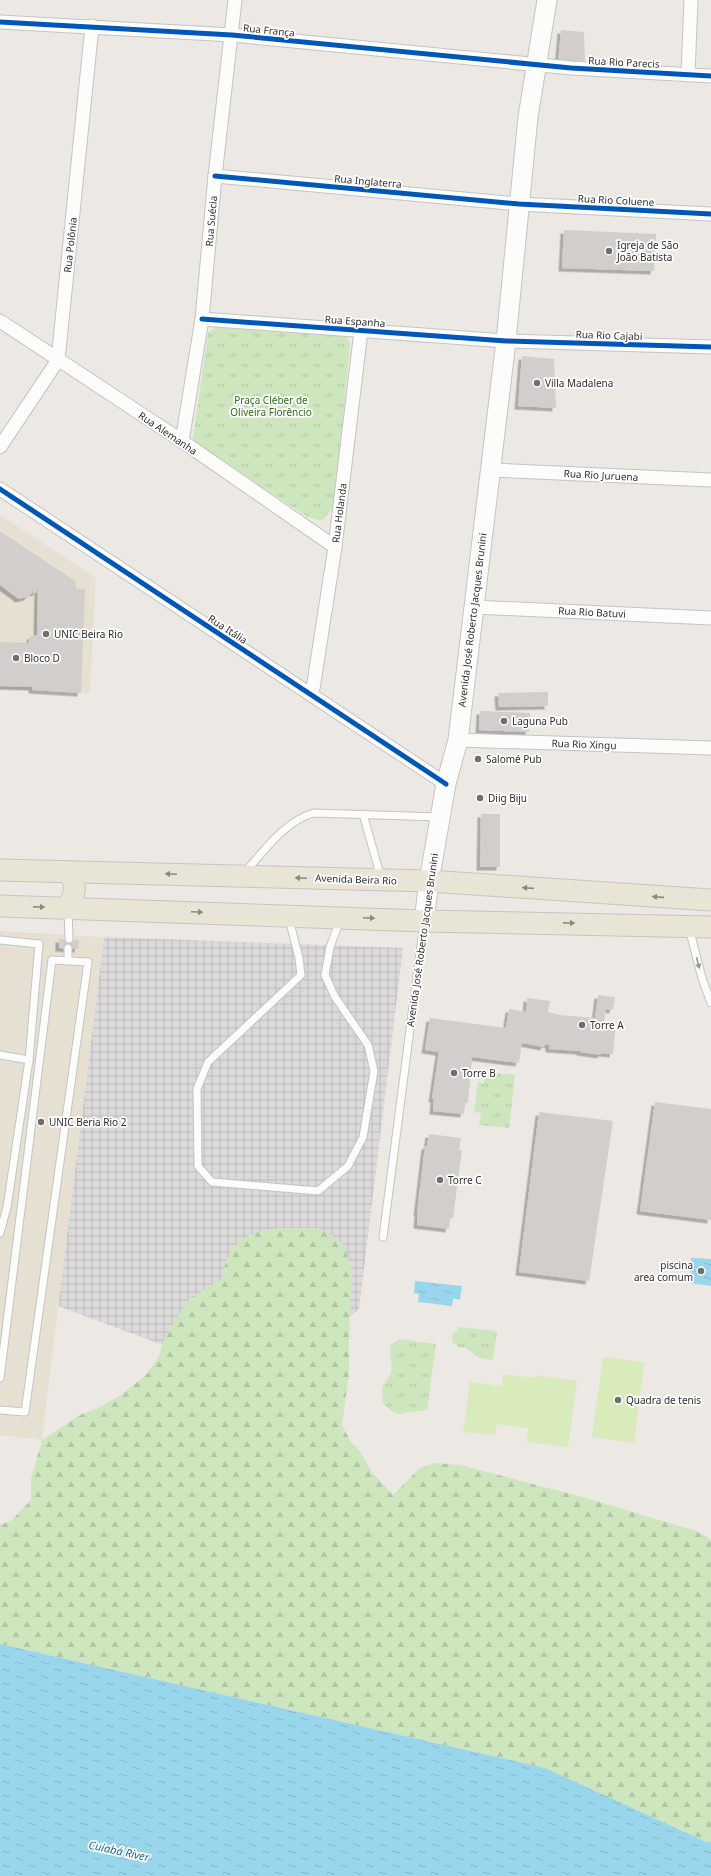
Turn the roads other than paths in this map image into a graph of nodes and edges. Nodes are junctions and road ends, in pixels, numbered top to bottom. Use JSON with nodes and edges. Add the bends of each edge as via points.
{"nodes":[{"id":1,"x":236,"y":0,"type":"edge"},
{"id":2,"x":547,"y":0,"type":"edge"},
{"id":3,"x":691,"y":0,"type":"edge"},
{"id":4,"x":0,"y":22,"type":"edge"},
{"id":5,"x":92,"y":26,"type":"junction"},
{"id":6,"x":232,"y":35,"type":"junction"},
{"id":7,"x":536,"y":65,"type":"junction"},
{"id":8,"x":688,"y":75,"type":"junction"},
{"id":9,"x":711,"y":76,"type":"edge"},
{"id":10,"x":215,"y":176,"type":"junction"},
{"id":11,"x":519,"y":204,"type":"junction"},
{"id":12,"x":711,"y":214,"type":"edge"},
{"id":13,"x":202,"y":319,"type":"junction"},
{"id":14,"x":0,"y":321,"type":"edge"},
{"id":15,"x":361,"y":331,"type":"junction"},
{"id":16,"x":506,"y":341,"type":"junction"},
{"id":17,"x":711,"y":347,"type":"edge"},
{"id":18,"x":58,"y":360,"type":"junction"},
{"id":19,"x":182,"y":441,"type":"junction"},
{"id":20,"x":0,"y":447,"type":"edge"},
{"id":21,"x":491,"y":470,"type":"junction"},
{"id":22,"x":711,"y":480,"type":"edge"},
{"id":23,"x":0,"y":488,"type":"edge"},
{"id":24,"x":335,"y":547,"type":"junction"},
{"id":25,"x":474,"y":607,"type":"junction"},
{"id":26,"x":711,"y":618,"type":"edge"},
{"id":27,"x":312,"y":695,"type":"junction"},
{"id":28,"x":458,"y":740,"type":"junction"},
{"id":29,"x":711,"y":748,"type":"edge"},
{"id":30,"x":446,"y":784,"type":"junction"},
{"id":31,"x":363,"y":814,"type":"junction"},
{"id":32,"x":440,"y":817,"type":"junction"},
{"id":33,"x":0,"y":870,"type":"edge"},
{"id":34,"x":68,"y":872,"type":"junction"},
{"id":35,"x":241,"y":876,"type":"junction"},
{"id":36,"x":382,"y":880,"type":"junction"},
{"id":37,"x":429,"y":881,"type":"junction"},
{"id":38,"x":705,"y":900,"type":"edge"},
{"id":39,"x":0,"y":906,"type":"edge"},
{"id":40,"x":68,"y":908,"type":"junction"},
{"id":41,"x":288,"y":915,"type":"junction"},
{"id":42,"x":341,"y":917,"type":"junction"},
{"id":43,"x":424,"y":921,"type":"junction"},
{"id":44,"x":689,"y":926,"type":"junction"},
{"id":45,"x":711,"y":927,"type":"edge"},
{"id":46,"x":69,"y":939,"type":"dead end"},
{"id":47,"x":0,"y":940,"type":"edge"},
{"id":48,"x":68,"y":948,"type":"dead end"},
{"id":49,"x":68,"y":961,"type":"junction"},
{"id":50,"x":711,"y":1003,"type":"edge"},
{"id":51,"x":0,"y":1056,"type":"edge"},
{"id":52,"x":29,"y":1060,"type":"junction"},
{"id":53,"x":0,"y":1232,"type":"edge"},
{"id":54,"x":383,"y":1237,"type":"dead end"},
{"id":55,"x":0,"y":1378,"type":"edge"},
{"id":56,"x":0,"y":1410,"type":"edge"}],
"edges":[{"from":1,"to":6,"type":"street","name":"Rua Suécia"},
{"from":2,"to":7,"type":"main road","name":"Avenida José Roberto Jacques Brunini"},
{"from":3,"to":8,"type":"street"},
{"from":4,"to":5,"type":"street","name":"Rua França"},
{"from":5,"to":6,"type":"street","name":"Rua França"},
{"from":5,"to":18,"type":"street","name":"Rua Polônia"},
{"from":6,"to":7,"type":"street","name":"Rua França"},
{"from":6,"to":10,"type":"street","name":"Rua Suécia"},
{"from":7,"to":8,"type":"street","name":"Rua Rio Parecis"},
{"from":7,"to":11,"type":"main road","name":"Avenida José Roberto Jacques Brunini"},
{"from":8,"to":9,"type":"street","name":"Rua Rio Parecis"},
{"from":10,"to":11,"type":"street","name":"Rua Inglaterra"},
{"from":10,"to":13,"type":"street","name":"Rua Suécia"},
{"from":11,"to":12,"type":"street","name":"Rua Rio Coluene"},
{"from":11,"to":16,"type":"main road","name":"Avenida José Roberto Jacques Brunini"},
{"from":13,"to":15,"type":"street","name":"Rua Espanha"},
{"from":13,"to":19,"type":"street","name":"Rua Suécia"},
{"from":14,"to":18,"type":"street","name":"Rua Alemanha"},
{"from":15,"to":16,"type":"street","name":"Rua Espanha"},
{"from":15,"to":24,"type":"street","name":"Rua Holanda"},
{"from":16,"to":17,"type":"street","name":"Rua Rio Cajabi"},
{"from":16,"to":21,"type":"main road","name":"Avenida José Roberto Jacques Brunini"},
{"from":18,"to":19,"type":"street","name":"Rua Alemanha"},
{"from":18,"to":20,"type":"street","name":"Rua Polônia"},
{"from":19,"to":24,"type":"street","name":"Rua Alemanha"},
{"from":21,"to":22,"type":"street","name":"Rua Rio Juruena"},
{"from":21,"to":25,"type":"main road","name":"Avenida José Roberto Jacques Brunini"},
{"from":23,"to":27,"type":"street","name":"Rua Itália"},
{"from":24,"to":27,"type":"street","name":"Rua Holanda"},
{"from":25,"to":26,"type":"street","name":"Rua Rio Batuvi"},
{"from":25,"to":28,"type":"main road","name":"Avenida José Roberto Jacques Brunini"},
{"from":27,"to":30,"type":"street","name":"Rua Itália"},
{"from":28,"to":29,"type":"street","name":"Rua Rio Xingu"},
{"from":28,"to":30,"type":"main road","name":"Avenida José Roberto Jacques Brunini"},
{"from":30,"to":32,"type":"main road","name":"Avenida José Roberto Jacques Brunini"},
{"from":31,"to":32,"type":"lane"},
{"from":31,"to":35,"type":"lane","via":[[314,813],[304,816],[283,831]]},
{"from":31,"to":36,"type":"lane"},
{"from":32,"to":37,"type":"main road","name":"Avenida José Roberto Jacques Brunini"},
{"from":33,"to":34,"type":"main road","name":"Avenida Beira Rio"},
{"from":35,"to":34,"type":"main road","name":"Avenida Beira Rio","one_way":true},
{"from":34,"to":40,"type":"main road","via":[[75,882],[75,888]]},
{"from":36,"to":35,"type":"main road","name":"Avenida Beira Rio","one_way":true},
{"from":36,"to":37,"type":"main road","name":"Avenida Beira Rio"},
{"from":38,"to":37,"type":"main road","name":"Avenida Beira Rio","one_way":true},
{"from":37,"to":43,"type":"main road","name":"Avenida José Roberto Jacques Brunini"},
{"from":38,"to":44,"type":"main road","via":[[686,911],[684,917]]},
{"from":39,"to":40,"type":"main road","one_way":true},
{"from":40,"to":41,"type":"main road","one_way":true},
{"from":40,"to":46,"type":"lane"},
{"from":41,"to":42,"type":"main road"},
{"from":41,"to":42,"type":"lane","via":[[301,975],[208,1062],[197,1089],[198,1166],[212,1182],[318,1191],[348,1166],[363,1137],[374,1071],[368,1045],[335,996],[325,975],[330,947]]},
{"from":42,"to":43,"type":"main road","one_way":true},
{"from":43,"to":44,"type":"main road","one_way":true},
{"from":43,"to":54,"type":"lane","name":"Avenida José Roberto Jacques Brunini"},
{"from":44,"to":45,"type":"main road"},
{"from":44,"to":50,"type":"lane","one_way":true},
{"from":47,"to":52,"type":"lane","via":[[39,944]]},
{"from":48,"to":49,"type":"lane"},
{"from":49,"to":55,"type":"lane","via":[[52,960]]},
{"from":49,"to":56,"type":"lane","via":[[88,962],[26,1412]]},
{"from":51,"to":52,"type":"lane"},
{"from":52,"to":53,"type":"lane","via":[[7,1207]]}]}
